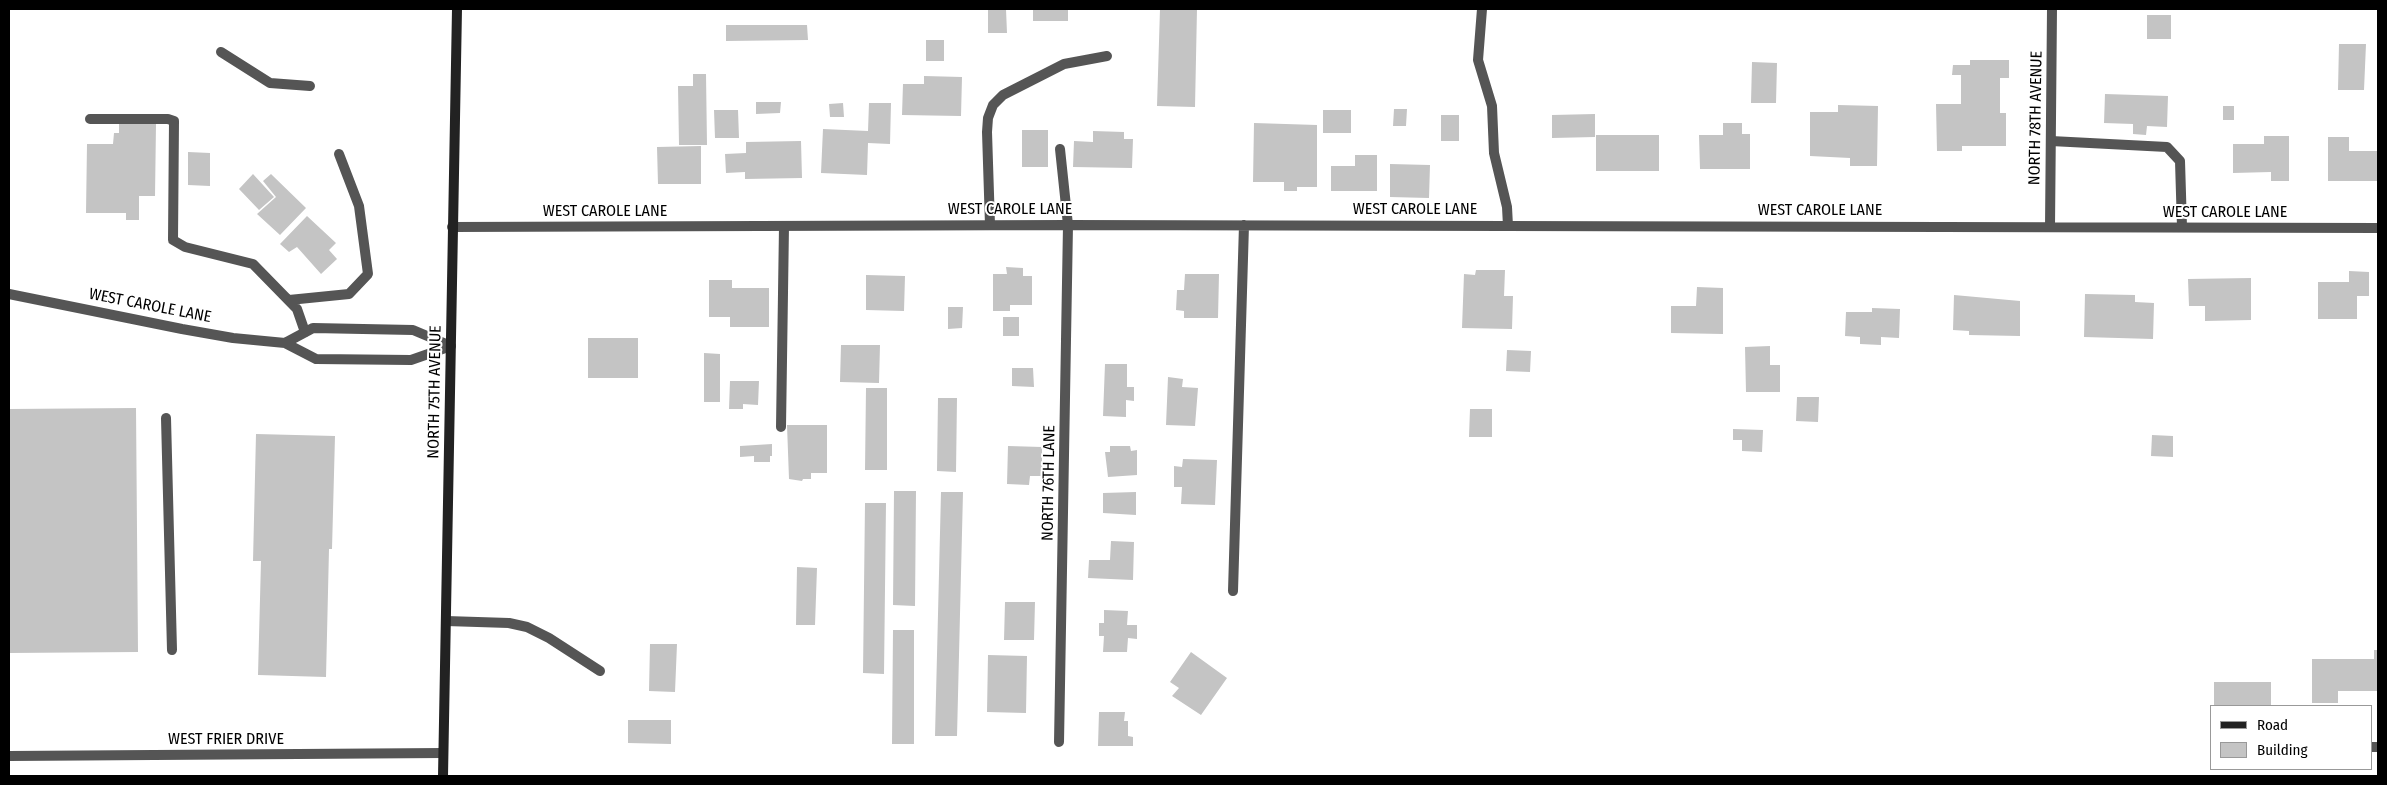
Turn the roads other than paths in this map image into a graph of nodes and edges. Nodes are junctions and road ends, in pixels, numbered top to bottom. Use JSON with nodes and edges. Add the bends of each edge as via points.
{"nodes":[{"id":1,"x":457,"y":9,"type":"edge"},
{"id":2,"x":1482,"y":9,"type":"edge"},
{"id":3,"x":2052,"y":9,"type":"edge"},
{"id":4,"x":221,"y":52,"type":"dead end"},
{"id":5,"x":1108,"y":56,"type":"dead end"},
{"id":6,"x":310,"y":86,"type":"dead end"},
{"id":7,"x":90,"y":118,"type":"dead end"},
{"id":8,"x":2051,"y":142,"type":"junction"},
{"id":9,"x":1060,"y":149,"type":"dead end"},
{"id":10,"x":339,"y":154,"type":"dead end"},
{"id":11,"x":1068,"y":224,"type":"junction"},
{"id":12,"x":990,"y":225,"type":"junction"},
{"id":13,"x":1244,"y":225,"type":"junction"},
{"id":14,"x":784,"y":226,"type":"junction"},
{"id":15,"x":1508,"y":226,"type":"junction"},
{"id":16,"x":452,"y":227,"type":"junction"},
{"id":17,"x":2050,"y":227,"type":"junction"},
{"id":18,"x":2182,"y":227,"type":"junction"},
{"id":19,"x":2378,"y":228,"type":"edge"},
{"id":20,"x":9,"y":294,"type":"edge"},
{"id":21,"x":289,"y":300,"type":"junction"},
{"id":22,"x":304,"y":332,"type":"junction"},
{"id":23,"x":286,"y":343,"type":"junction"},
{"id":24,"x":451,"y":346,"type":"junction"},
{"id":25,"x":166,"y":418,"type":"dead end"},
{"id":26,"x":781,"y":427,"type":"dead end"},
{"id":27,"x":1233,"y":591,"type":"dead end"},
{"id":28,"x":446,"y":621,"type":"junction"},
{"id":29,"x":172,"y":650,"type":"dead end"},
{"id":30,"x":600,"y":671,"type":"dead end"},
{"id":31,"x":1059,"y":742,"type":"dead end"},
{"id":32,"x":443,"y":753,"type":"junction"},
{"id":33,"x":9,"y":756,"type":"edge"},
{"id":34,"x":443,"y":776,"type":"edge"}],
"edges":[{"from":1,"to":16,"type":"main road","name":"NORTH 75TH AVENUE"},
{"from":2,"to":15,"type":"street","via":[[1478,60],[1492,106],[1494,153],[1507,207]]},
{"from":3,"to":8,"type":"street","name":"NORTH 78TH AVENUE"},
{"from":4,"to":6,"type":"street","via":[[270,82]]},
{"from":5,"to":12,"type":"street","via":[[1064,64],[1002,95],[993,105],[987,132]]},
{"from":7,"to":21,"type":"street","via":[[174,121],[173,240],[185,247],[253,264]]},
{"from":8,"to":17,"type":"street","name":"NORTH 78TH AVENUE"},
{"from":8,"to":18,"type":"street","via":[[2167,147],[2180,161]]},
{"from":9,"to":11,"type":"street","name":"NORTH 76TH LANE"},
{"from":10,"to":21,"type":"street","via":[[359,206],[368,274],[349,294]]},
{"from":11,"to":12,"type":"street","name":"WEST CAROLE LANE"},
{"from":11,"to":13,"type":"street","name":"WEST CAROLE LANE"},
{"from":11,"to":31,"type":"street","name":"NORTH 76TH LANE"},
{"from":12,"to":14,"type":"street","name":"WEST CAROLE LANE"},
{"from":13,"to":15,"type":"street","name":"WEST CAROLE LANE"},
{"from":13,"to":27,"type":"street"},
{"from":14,"to":16,"type":"street","name":"WEST CAROLE LANE"},
{"from":14,"to":26,"type":"street"},
{"from":15,"to":17,"type":"street","name":"WEST CAROLE LANE"},
{"from":16,"to":24,"type":"main road","name":"NORTH 75TH AVENUE"},
{"from":17,"to":18,"type":"street","name":"WEST CAROLE LANE"},
{"from":18,"to":19,"type":"street","name":"WEST CAROLE LANE"},
{"from":20,"to":23,"type":"street","name":"WEST CAROLE LANE","via":[[182,329]]},
{"from":21,"to":22,"type":"street","via":[[298,309]]},
{"from":22,"to":23,"type":"street"},
{"from":22,"to":24,"type":"street","via":[[313,328],[413,330]]},
{"from":23,"to":24,"type":"street","name":"WEST CAROLE LANE","via":[[316,359],[400,361]]},
{"from":24,"to":28,"type":"main road","name":"NORTH 75TH AVENUE"},
{"from":25,"to":29,"type":"street"},
{"from":28,"to":30,"type":"street","via":[[509,623],[527,627]]},
{"from":28,"to":32,"type":"main road","name":"NORTH 75TH AVENUE"},
{"from":32,"to":33,"type":"street","name":"WEST FRIER DRIVE"},
{"from":32,"to":34,"type":"main road","name":"NORTH 75TH AVENUE"}]}
